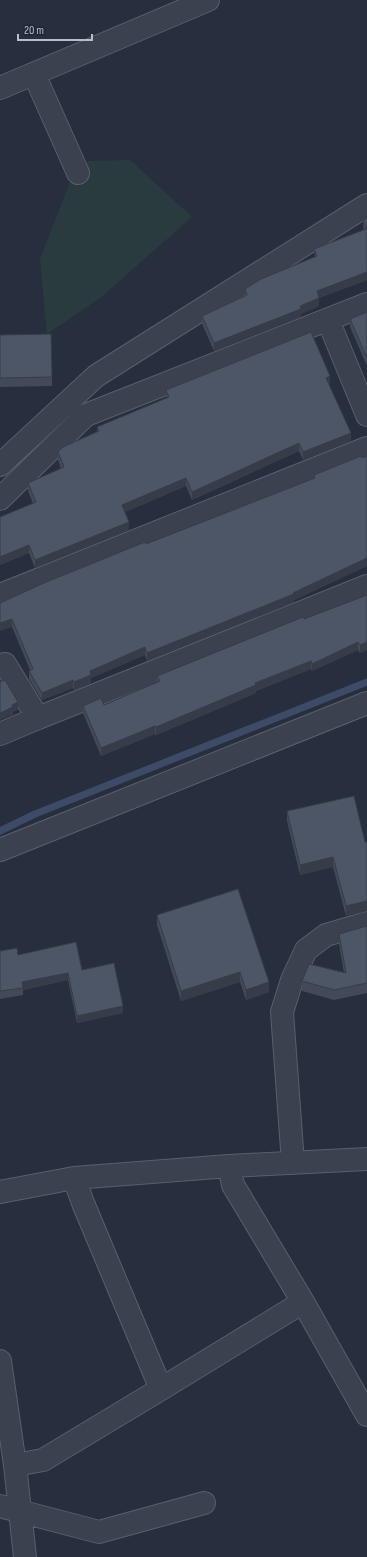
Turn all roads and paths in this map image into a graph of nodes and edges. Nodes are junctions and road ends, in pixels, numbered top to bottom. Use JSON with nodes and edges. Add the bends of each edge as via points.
{"nodes":[{"id":1,"x":208,"y":0,"type":"edge"},
{"id":2,"x":34,"y":74,"type":"junction"},
{"id":3,"x":0,"y":88,"type":"edge"},
{"id":4,"x":78,"y":173,"type":"dead end"},
{"id":5,"x":367,"y":205,"type":"edge"},
{"id":6,"x":367,"y":304,"type":"edge"},
{"id":7,"x":328,"y":320,"type":"junction"},
{"id":8,"x":367,"y":415,"type":"edge"},
{"id":9,"x":367,"y":448,"type":"edge"},
{"id":10,"x":0,"y":465,"type":"edge"},
{"id":11,"x":0,"y":499,"type":"edge"},
{"id":12,"x":367,"y":586,"type":"edge"},
{"id":13,"x":0,"y":595,"type":"edge"},
{"id":14,"x":2,"y":658,"type":"edge"},
{"id":15,"x":367,"y":703,"type":"edge"},
{"id":16,"x":38,"y":718,"type":"junction"},
{"id":17,"x":0,"y":734,"type":"edge"},
{"id":18,"x":0,"y":850,"type":"edge"},
{"id":19,"x":367,"y":923,"type":"edge"},
{"id":20,"x":367,"y":1159,"type":"edge"},
{"id":21,"x":293,"y":1163,"type":"junction"},
{"id":22,"x":229,"y":1166,"type":"junction"},
{"id":23,"x":74,"y":1178,"type":"junction"},
{"id":24,"x":0,"y":1192,"type":"edge"},
{"id":25,"x":303,"y":1302,"type":"junction"},
{"id":26,"x":0,"y":1361,"type":"edge"},
{"id":27,"x":161,"y":1389,"type":"junction"},
{"id":28,"x":367,"y":1415,"type":"edge"},
{"id":29,"x":15,"y":1464,"type":"junction"},
{"id":30,"x":204,"y":1503,"type":"dead end"},
{"id":31,"x":9,"y":1508,"type":"edge"},
{"id":32,"x":25,"y":1557,"type":"edge"}],
"edges":[{"from":1,"to":2,"type":"street"},
{"from":2,"to":3,"type":"street"},
{"from":2,"to":4,"type":"street"},
{"from":5,"to":10,"type":"street","via":[[96,376]]},
{"from":6,"to":7,"type":"street"},
{"from":7,"to":8,"type":"street"},
{"from":7,"to":11,"type":"street","via":[[86,415]]},
{"from":9,"to":13,"type":"street"},
{"from":12,"to":16,"type":"street"},
{"from":14,"to":16,"type":"street"},
{"from":15,"to":18,"type":"street"},
{"from":16,"to":17,"type":"street"},
{"from":19,"to":21,"type":"street","via":[[326,935],[306,950],[292,980],[282,1012]]},
{"from":20,"to":21,"type":"street"},
{"from":21,"to":22,"type":"street"},
{"from":22,"to":23,"type":"street"},
{"from":22,"to":25,"type":"street","via":[[233,1185]]},
{"from":23,"to":24,"type":"street"},
{"from":23,"to":27,"type":"street"},
{"from":25,"to":27,"type":"street"},
{"from":25,"to":28,"type":"street"},
{"from":26,"to":29,"type":"street"},
{"from":27,"to":29,"type":"street","via":[[44,1460]]},
{"from":29,"to":31,"type":"street"},
{"from":30,"to":31,"type":"street","via":[[99,1532]]},
{"from":31,"to":32,"type":"street"}]}
